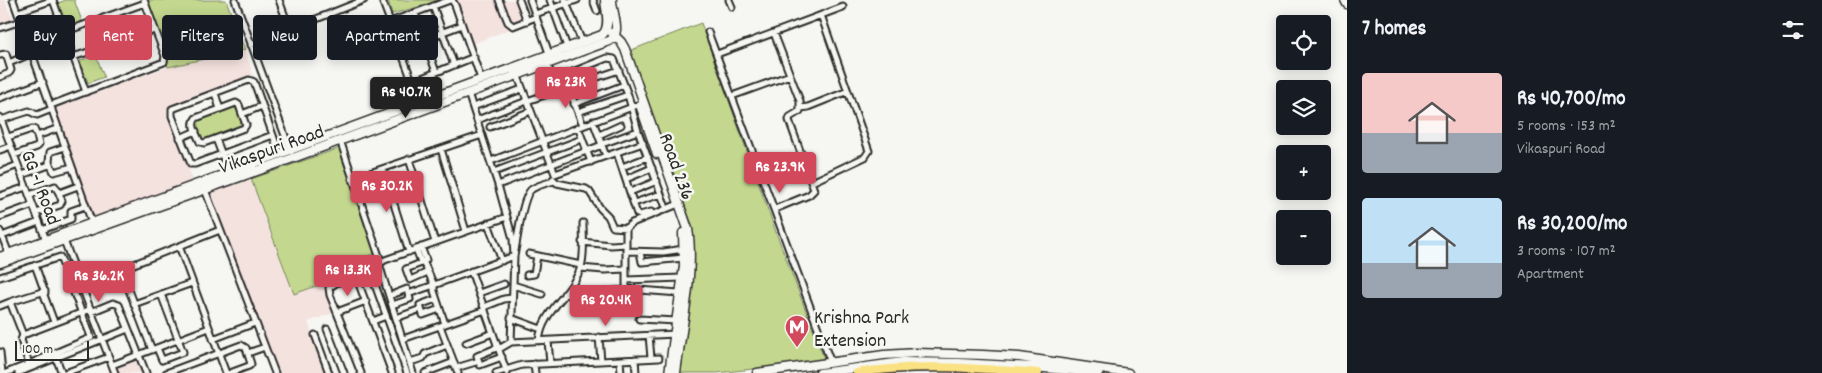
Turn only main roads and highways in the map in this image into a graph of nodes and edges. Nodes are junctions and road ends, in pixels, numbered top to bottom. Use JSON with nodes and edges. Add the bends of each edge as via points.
{"nodes":[{"id":1,"x":857,"y":373,"type":"edge"},
{"id":2,"x":1038,"y":373,"type":"edge"}],
"edges":[{"from":1,"to":2,"type":"main road","via":[[902,368]]}]}
